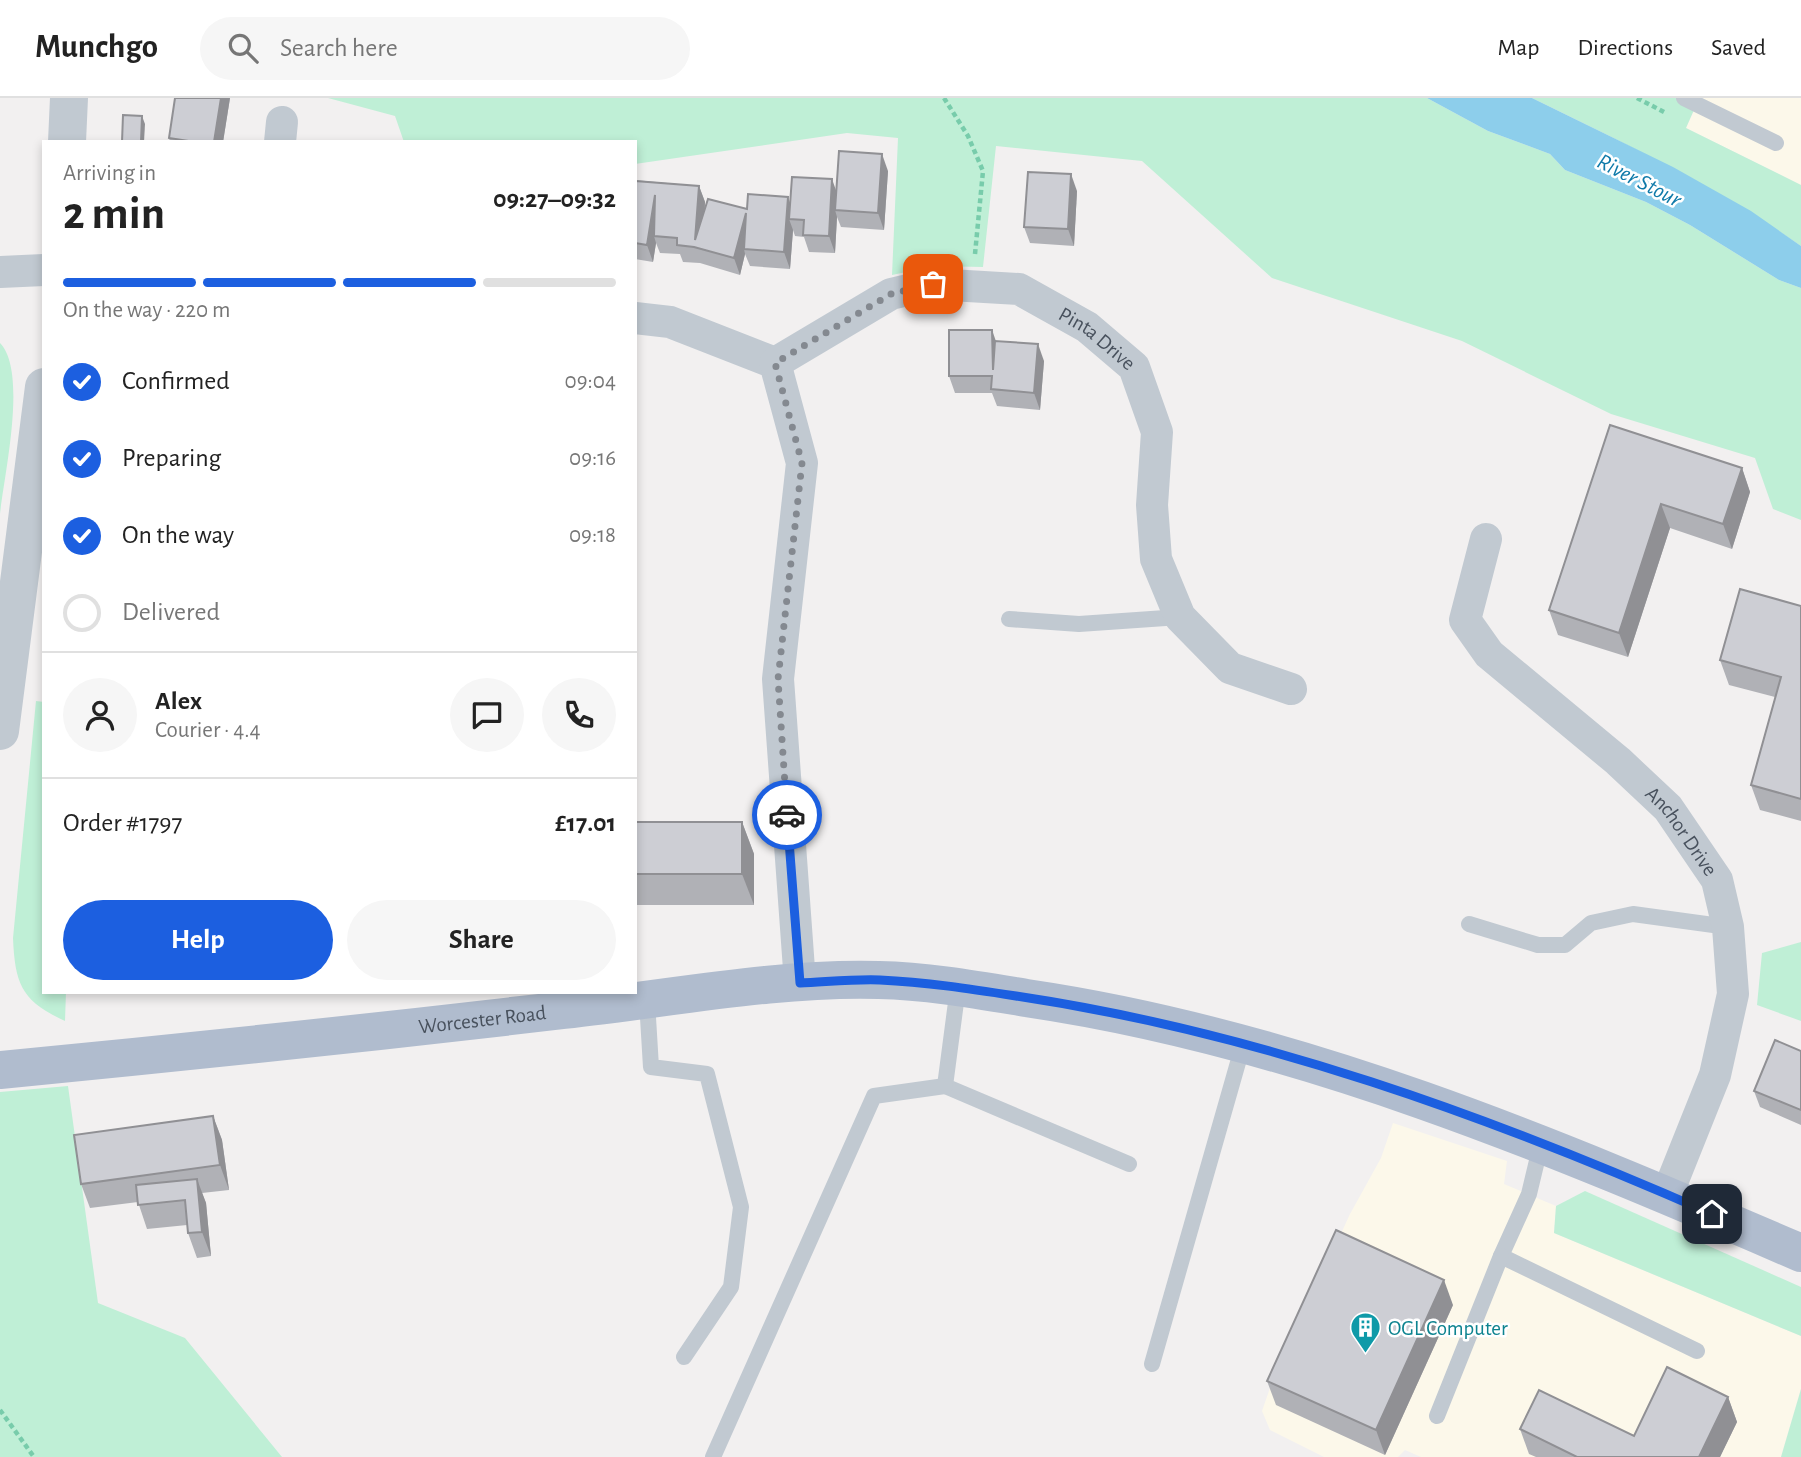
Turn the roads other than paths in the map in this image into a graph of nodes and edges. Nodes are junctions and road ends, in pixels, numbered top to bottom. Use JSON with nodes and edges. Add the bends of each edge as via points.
{"nodes":[{"id":1,"x":69,"y":98,"type":"edge"},
{"id":2,"x":1684,"y":98,"type":"edge"},
{"id":3,"x":67,"y":140,"type":"edge"},
{"id":4,"x":1776,"y":143,"type":"dead end"},
{"id":5,"x":42,"y":270,"type":"edge"},
{"id":6,"x":0,"y":272,"type":"edge"},
{"id":7,"x":637,"y":318,"type":"edge"},
{"id":8,"x":775,"y":363,"type":"junction"},
{"id":9,"x":42,"y":403,"type":"edge"},
{"id":10,"x":1486,"y":538,"type":"dead end"},
{"id":11,"x":1180,"y":617,"type":"junction"},
{"id":12,"x":1009,"y":619,"type":"dead end"},
{"id":13,"x":1291,"y":689,"type":"dead end"},
{"id":14,"x":0,"y":731,"type":"edge"},
{"id":15,"x":1469,"y":924,"type":"dead end"},
{"id":16,"x":1728,"y":928,"type":"junction"},
{"id":17,"x":800,"y":983,"type":"junction"},
{"id":18,"x":958,"y":987,"type":"junction"},
{"id":19,"x":646,"y":1001,"type":"junction"},
{"id":20,"x":1243,"y":1042,"type":"junction"},
{"id":21,"x":0,"y":1066,"type":"edge"},
{"id":22,"x":945,"y":1086,"type":"junction"},
{"id":23,"x":1541,"y":1144,"type":"junction"},
{"id":24,"x":1129,"y":1164,"type":"dead end"},
{"id":25,"x":1667,"y":1195,"type":"junction"},
{"id":26,"x":1801,"y":1253,"type":"edge"},
{"id":27,"x":1502,"y":1256,"type":"junction"},
{"id":28,"x":1697,"y":1351,"type":"dead end"},
{"id":29,"x":684,"y":1357,"type":"dead end"},
{"id":30,"x":1152,"y":1364,"type":"dead end"},
{"id":31,"x":1437,"y":1416,"type":"dead end"},
{"id":32,"x":713,"y":1457,"type":"edge"}],
"edges":[{"from":1,"to":3,"type":"street"},
{"from":2,"to":4,"type":"lane"},
{"from":5,"to":6,"type":"street"},
{"from":7,"to":8,"type":"street","via":[[670,322]]},
{"from":8,"to":11,"type":"street","name":"Pinta Drive","via":[[891,294],[933,284],[1019,289],[1087,327],[1134,367],[1157,432],[1152,505],[1156,559]]},
{"from":8,"to":17,"type":"street","via":[[802,463],[778,679]]},
{"from":9,"to":14,"type":"street"},
{"from":10,"to":16,"type":"street","name":"Anchor Drive","via":[[1465,620],[1489,654],[1668,808],[1717,880]]},
{"from":11,"to":12,"type":"lane","via":[[1079,624]]},
{"from":11,"to":13,"type":"street","name":"Pinta Drive","via":[[1230,668]]},
{"from":15,"to":16,"type":"lane","via":[[1538,945],[1565,945],[1591,923],[1633,914]]},
{"from":16,"to":25,"type":"street","name":"Anchor Drive","via":[[1733,995],[1727,1035]]},
{"from":17,"to":18,"type":"main road","name":"Worcester Road","via":[[877,980]]},
{"from":17,"to":19,"type":"main road","name":"Worcester Road"},
{"from":18,"to":20,"type":"main road","name":"Worcester Road","via":[[1159,1020]]},
{"from":18,"to":22,"type":"lane"},
{"from":19,"to":21,"type":"main road","name":"Worcester Road"},
{"from":19,"to":29,"type":"lane","via":[[651,1067],[707,1074],[741,1207],[731,1287]]},
{"from":20,"to":23,"type":"main road","name":"Worcester Road","via":[[1394,1089]]},
{"from":20,"to":30,"type":"lane"},
{"from":22,"to":24,"type":"lane"},
{"from":22,"to":32,"type":"lane","via":[[874,1096]]},
{"from":23,"to":25,"type":"main road","name":"Worcester Road"},
{"from":23,"to":27,"type":"lane","via":[[1529,1194]]},
{"from":25,"to":26,"type":"main road","name":"Worcester Road"},
{"from":27,"to":28,"type":"lane"},
{"from":27,"to":31,"type":"lane"}]}
